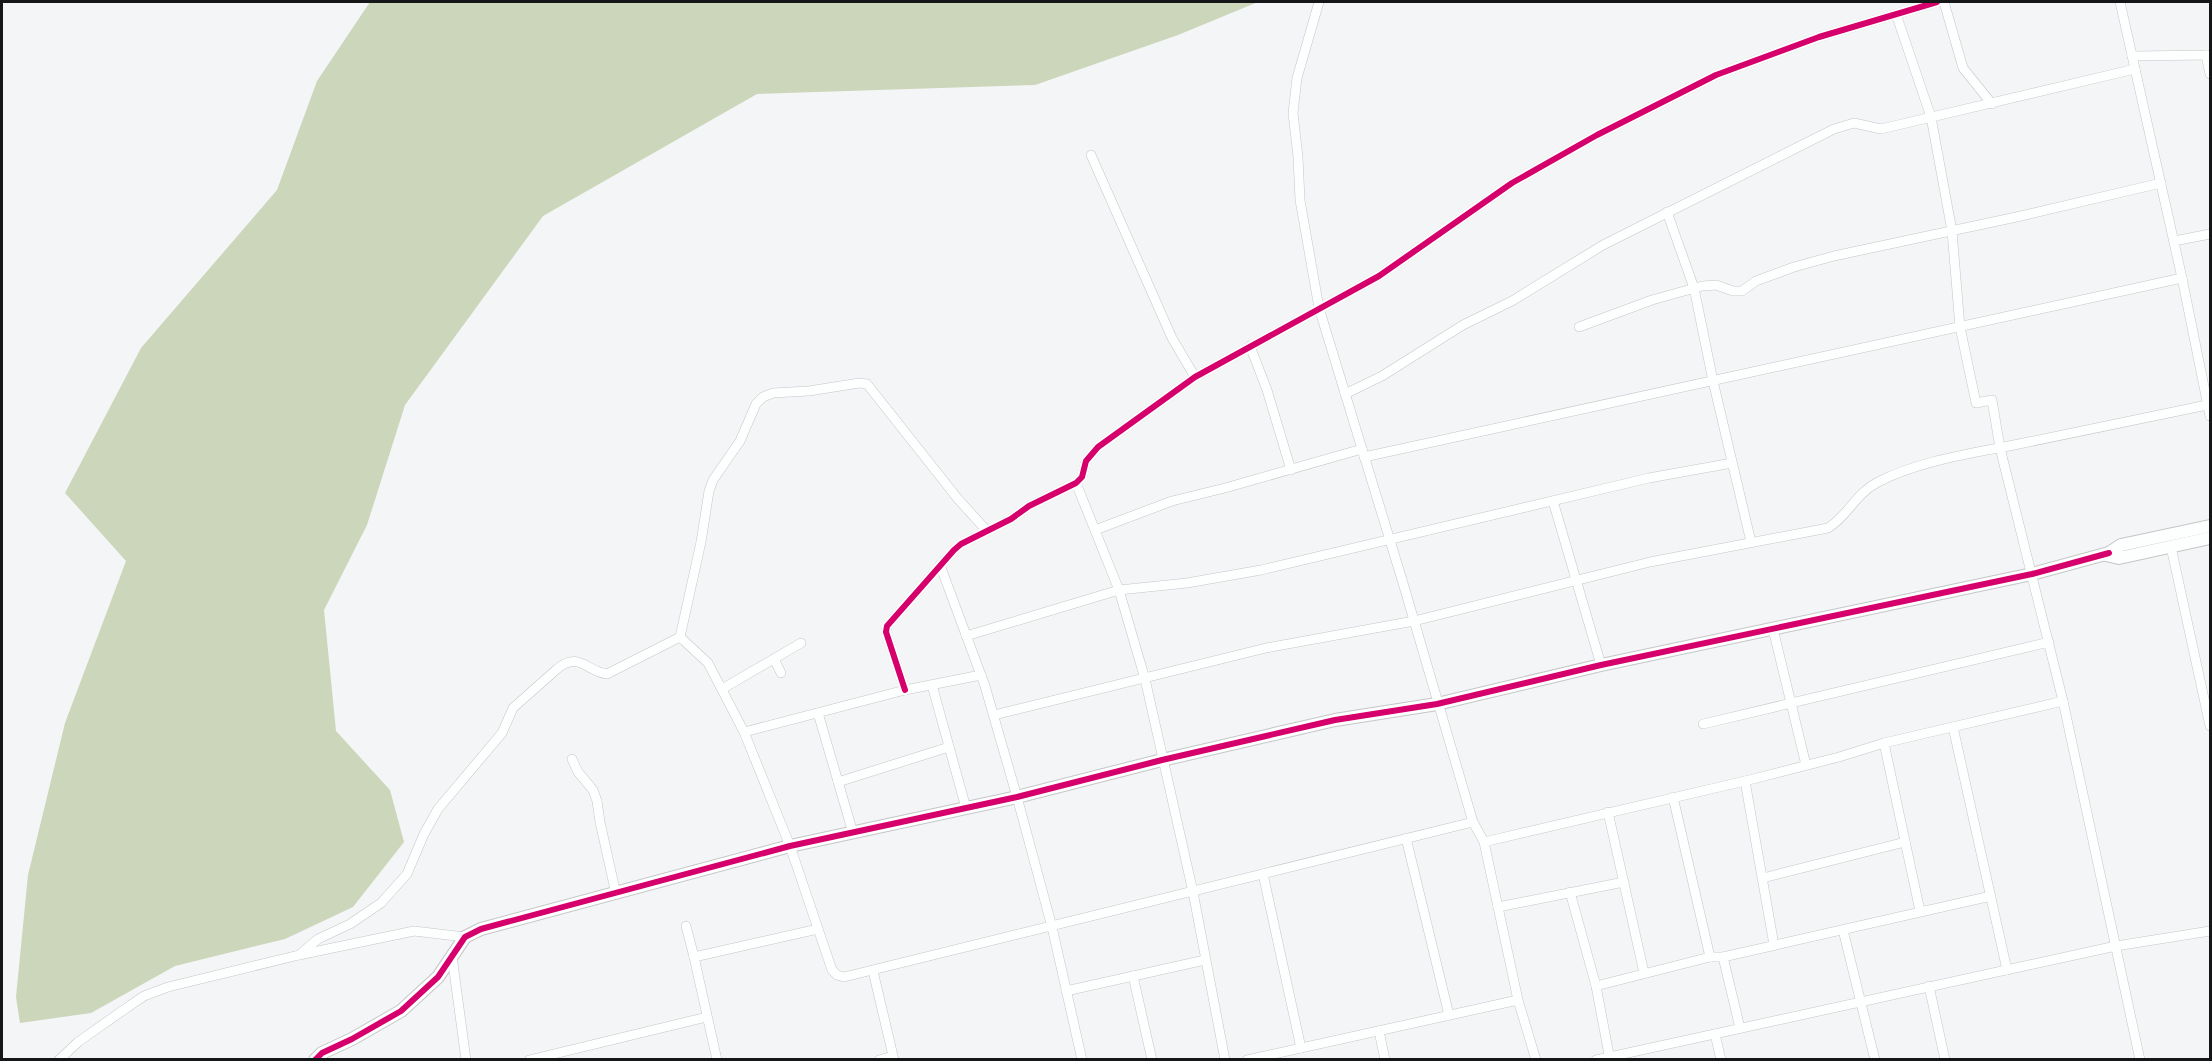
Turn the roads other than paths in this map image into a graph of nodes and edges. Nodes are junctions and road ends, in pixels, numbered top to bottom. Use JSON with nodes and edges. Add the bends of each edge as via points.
{"nodes":[{"id":1,"x":1319,"y":2,"type":"edge"},
{"id":2,"x":1936,"y":2,"type":"edge"},
{"id":3,"x":1944,"y":2,"type":"edge"},
{"id":4,"x":2120,"y":2,"type":"edge"},
{"id":5,"x":1896,"y":14,"type":"junction"},
{"id":6,"x":2209,"y":55,"type":"edge"},
{"id":7,"x":2132,"y":56,"type":"junction"},
{"id":8,"x":2135,"y":69,"type":"junction"},
{"id":9,"x":2211,"y":74,"type":"edge"},
{"id":10,"x":1992,"y":104,"type":"junction"},
{"id":11,"x":1931,"y":117,"type":"junction"},
{"id":12,"x":1091,"y":155,"type":"dead end"},
{"id":13,"x":2161,"y":183,"type":"junction"},
{"id":14,"x":1666,"y":212,"type":"junction"},
{"id":15,"x":1952,"y":231,"type":"junction"},
{"id":16,"x":2211,"y":234,"type":"edge"},
{"id":17,"x":2174,"y":241,"type":"junction"},
{"id":18,"x":2182,"y":278,"type":"junction"},
{"id":19,"x":1694,"y":288,"type":"junction"},
{"id":20,"x":1319,"y":308,"type":"junction"},
{"id":21,"x":1579,"y":327,"type":"dead end"},
{"id":22,"x":1960,"y":327,"type":"junction"},
{"id":23,"x":1250,"y":346,"type":"junction"},
{"id":24,"x":1195,"y":377,"type":"junction"},
{"id":25,"x":1713,"y":381,"type":"junction"},
{"id":26,"x":1345,"y":394,"type":"junction"},
{"id":27,"x":2207,"y":405,"type":"junction"},
{"id":28,"x":2211,"y":416,"type":"edge"},
{"id":29,"x":2000,"y":448,"type":"junction"},
{"id":30,"x":1363,"y":453,"type":"junction"},
{"id":31,"x":1732,"y":463,"type":"junction"},
{"id":32,"x":1291,"y":470,"type":"junction"},
{"id":33,"x":1076,"y":483,"type":"junction"},
{"id":34,"x":1553,"y":501,"type":"junction"},
{"id":35,"x":2211,"y":526,"type":"edge"},
{"id":36,"x":1095,"y":530,"type":"junction"},
{"id":37,"x":987,"y":531,"type":"junction"},
{"id":38,"x":2211,"y":538,"type":"edge"},
{"id":39,"x":1389,"y":540,"type":"junction"},
{"id":40,"x":1751,"y":542,"type":"junction"},
{"id":41,"x":2171,"y":547,"type":"junction"},
{"id":42,"x":2109,"y":553,"type":"junction"},
{"id":43,"x":940,"y":565,"type":"junction"},
{"id":44,"x":2032,"y":574,"type":"junction"},
{"id":45,"x":1576,"y":580,"type":"junction"},
{"id":46,"x":1119,"y":590,"type":"junction"},
{"id":47,"x":1414,"y":621,"type":"junction"},
{"id":48,"x":1773,"y":629,"type":"junction"},
{"id":49,"x":966,"y":636,"type":"junction"},
{"id":50,"x":680,"y":637,"type":"junction"},
{"id":51,"x":2049,"y":642,"type":"junction"},
{"id":52,"x":801,"y":643,"type":"dead end"},
{"id":53,"x":774,"y":660,"type":"junction"},
{"id":54,"x":1601,"y":665,"type":"junction"},
{"id":55,"x":781,"y":673,"type":"dead end"},
{"id":56,"x":981,"y":675,"type":"junction"},
{"id":57,"x":1145,"y":679,"type":"junction"},
{"id":58,"x":932,"y":685,"type":"junction"},
{"id":59,"x":722,"y":689,"type":"junction"},
{"id":60,"x":905,"y":690,"type":"junction"},
{"id":61,"x":2063,"y":700,"type":"junction"},
{"id":62,"x":1791,"y":702,"type":"junction"},
{"id":63,"x":1437,"y":704,"type":"junction"},
{"id":64,"x":818,"y":712,"type":"junction"},
{"id":65,"x":994,"y":715,"type":"junction"},
{"id":66,"x":1703,"y":724,"type":"dead end"},
{"id":67,"x":2211,"y":726,"type":"edge"},
{"id":68,"x":1953,"y":727,"type":"junction"},
{"id":69,"x":744,"y":732,"type":"junction"},
{"id":70,"x":1884,"y":743,"type":"junction"},
{"id":71,"x":949,"y":747,"type":"junction"},
{"id":72,"x":572,"y":759,"type":"dead end"},
{"id":73,"x":1162,"y":760,"type":"junction"},
{"id":74,"x":1806,"y":765,"type":"junction"},
{"id":75,"x":1744,"y":781,"type":"junction"},
{"id":76,"x":838,"y":782,"type":"junction"},
{"id":77,"x":1017,"y":797,"type":"junction"},
{"id":78,"x":1673,"y":797,"type":"junction"},
{"id":79,"x":966,"y":808,"type":"junction"},
{"id":80,"x":1608,"y":812,"type":"junction"},
{"id":81,"x":1473,"y":822,"type":"junction"},
{"id":82,"x":853,"y":833,"type":"junction"},
{"id":83,"x":1406,"y":838,"type":"junction"},
{"id":84,"x":1484,"y":842,"type":"junction"},
{"id":85,"x":1905,"y":842,"type":"junction"},
{"id":86,"x":790,"y":846,"type":"junction"},
{"id":87,"x":1263,"y":874,"type":"junction"},
{"id":88,"x":1763,"y":878,"type":"junction"},
{"id":89,"x":1624,"y":882,"type":"junction"},
{"id":90,"x":1193,"y":892,"type":"junction"},
{"id":91,"x":1570,"y":892,"type":"junction"},
{"id":92,"x":616,"y":894,"type":"junction"},
{"id":93,"x":1992,"y":896,"type":"junction"},
{"id":94,"x":1498,"y":907,"type":"junction"},
{"id":95,"x":1920,"y":911,"type":"junction"},
{"id":96,"x":686,"y":926,"type":"dead end"},
{"id":97,"x":1052,"y":927,"type":"junction"},
{"id":98,"x":818,"y":929,"type":"junction"},
{"id":99,"x":1843,"y":930,"type":"junction"},
{"id":100,"x":2211,"y":931,"type":"edge"},
{"id":101,"x":465,"y":937,"type":"junction"},
{"id":102,"x":1774,"y":945,"type":"junction"},
{"id":103,"x":2116,"y":946,"type":"junction"},
{"id":104,"x":299,"y":955,"type":"junction"},
{"id":105,"x":452,"y":956,"type":"junction"},
{"id":106,"x":694,"y":957,"type":"junction"},
{"id":107,"x":1710,"y":957,"type":"junction"},
{"id":108,"x":1723,"y":957,"type":"junction"},
{"id":109,"x":1204,"y":960,"type":"junction"},
{"id":110,"x":2007,"y":970,"type":"junction"},
{"id":111,"x":873,"y":971,"type":"junction"},
{"id":112,"x":1644,"y":973,"type":"junction"},
{"id":113,"x":1134,"y":976,"type":"junction"},
{"id":114,"x":1596,"y":986,"type":"junction"},
{"id":115,"x":1929,"y":986,"type":"junction"},
{"id":116,"x":1066,"y":991,"type":"junction"},
{"id":117,"x":1518,"y":1000,"type":"junction"},
{"id":118,"x":1861,"y":1002,"type":"junction"},
{"id":119,"x":1449,"y":1015,"type":"junction"},
{"id":120,"x":707,"y":1017,"type":"junction"},
{"id":121,"x":1740,"y":1028,"type":"junction"},
{"id":122,"x":1379,"y":1031,"type":"junction"},
{"id":123,"x":1715,"y":1034,"type":"junction"},
{"id":124,"x":1301,"y":1048,"type":"junction"},
{"id":125,"x":894,"y":1058,"type":"edge"},
{"id":126,"x":1609,"y":1058,"type":"edge"},
{"id":127,"x":59,"y":1059,"type":"edge"},
{"id":128,"x":315,"y":1059,"type":"edge"},
{"id":129,"x":466,"y":1059,"type":"edge"},
{"id":130,"x":529,"y":1059,"type":"edge"},
{"id":131,"x":717,"y":1059,"type":"edge"},
{"id":132,"x":879,"y":1059,"type":"edge"},
{"id":133,"x":1082,"y":1059,"type":"edge"},
{"id":134,"x":1152,"y":1059,"type":"edge"},
{"id":135,"x":1225,"y":1059,"type":"edge"},
{"id":136,"x":1247,"y":1059,"type":"edge"},
{"id":137,"x":1385,"y":1059,"type":"edge"},
{"id":138,"x":1536,"y":1059,"type":"edge"},
{"id":139,"x":1596,"y":1059,"type":"edge"},
{"id":140,"x":1721,"y":1059,"type":"edge"},
{"id":141,"x":1875,"y":1059,"type":"edge"},
{"id":142,"x":1945,"y":1059,"type":"edge"},
{"id":143,"x":2140,"y":1059,"type":"edge"}],
"edges":[{"from":1,"to":20,"type":"street","via":[[1297,78],[1293,113],[1300,200]]},
{"from":2,"to":5,"type":"street"},
{"from":3,"to":10,"type":"street","via":[[1963,68]]},
{"from":4,"to":7,"type":"street"},
{"from":5,"to":11,"type":"street"},
{"from":5,"to":20,"type":"street","via":[[1716,75],[1627,120],[1512,183],[1380,276]]},
{"from":6,"to":7,"type":"street"},
{"from":6,"to":9,"type":"street"},
{"from":7,"to":8,"type":"street"},
{"from":8,"to":10,"type":"street"},
{"from":8,"to":13,"type":"street"},
{"from":10,"to":11,"type":"street"},
{"from":11,"to":14,"type":"street","via":[[1881,129],[1845,125]]},
{"from":11,"to":15,"type":"street"},
{"from":12,"to":24,"type":"street","via":[[1172,338]]},
{"from":13,"to":15,"type":"street"},
{"from":13,"to":17,"type":"street"},
{"from":14,"to":19,"type":"street"},
{"from":14,"to":26,"type":"street","via":[[1603,244],[1512,301]]},
{"from":15,"to":19,"type":"street","via":[[1794,267],[1756,281],[1742,291],[1716,285]]},
{"from":15,"to":22,"type":"street"},
{"from":16,"to":17,"type":"street"},
{"from":17,"to":18,"type":"street"},
{"from":18,"to":22,"type":"street"},
{"from":18,"to":27,"type":"street"},
{"from":19,"to":21,"type":"street"},
{"from":19,"to":25,"type":"street"},
{"from":20,"to":23,"type":"street"},
{"from":20,"to":26,"type":"street"},
{"from":22,"to":25,"type":"street"},
{"from":22,"to":29,"type":"street","via":[[1976,404],[1992,400]]},
{"from":23,"to":24,"type":"street"},
{"from":23,"to":32,"type":"street","via":[[1268,390]]},
{"from":24,"to":33,"type":"street","via":[[1098,447]]},
{"from":25,"to":30,"type":"street"},
{"from":25,"to":31,"type":"street"},
{"from":26,"to":30,"type":"street"},
{"from":27,"to":28,"type":"street"},
{"from":27,"to":29,"type":"street"},
{"from":29,"to":40,"type":"street","via":[[1891,476],[1858,495],[1828,528]]},
{"from":29,"to":44,"type":"street"},
{"from":30,"to":32,"type":"street"},
{"from":30,"to":39,"type":"street"},
{"from":31,"to":34,"type":"street"},
{"from":31,"to":40,"type":"street"},
{"from":32,"to":36,"type":"street","via":[[1172,501]]},
{"from":33,"to":36,"type":"street"},
{"from":33,"to":37,"type":"street"},
{"from":34,"to":39,"type":"street"},
{"from":34,"to":45,"type":"street"},
{"from":35,"to":42,"type":"street","via":[[2121,546]]},
{"from":36,"to":46,"type":"street"},
{"from":37,"to":43,"type":"street","via":[[961,544]]},
{"from":37,"to":50,"type":"street","via":[[867,384],[773,393],[756,404],[740,441],[713,480]]},
{"from":38,"to":41,"type":"street"},
{"from":39,"to":46,"type":"street","via":[[1240,574]]},
{"from":39,"to":47,"type":"street"},
{"from":40,"to":45,"type":"street"},
{"from":41,"to":42,"type":"street","via":[[2119,558],[2106,555]]},
{"from":41,"to":67,"type":"street"},
{"from":42,"to":44,"type":"street"},
{"from":43,"to":49,"type":"street"},
{"from":43,"to":60,"type":"street","via":[[887,626]]},
{"from":44,"to":48,"type":"street"},
{"from":44,"to":51,"type":"street"},
{"from":45,"to":47,"type":"street"},
{"from":45,"to":54,"type":"street"},
{"from":46,"to":49,"type":"street"},
{"from":46,"to":57,"type":"street"},
{"from":47,"to":57,"type":"street","via":[[1266,648]]},
{"from":47,"to":63,"type":"street"},
{"from":48,"to":54,"type":"street"},
{"from":48,"to":62,"type":"street"},
{"from":49,"to":56,"type":"street"},
{"from":50,"to":59,"type":"street","via":[[708,663]]},
{"from":50,"to":104,"type":"street","via":[[607,674],[577,661],[557,669],[513,708],[502,733],[438,809],[401,881],[381,903],[318,939]]},
{"from":51,"to":61,"type":"street"},
{"from":51,"to":62,"type":"street"},
{"from":52,"to":53,"type":"street"},
{"from":53,"to":55,"type":"street"},
{"from":53,"to":59,"type":"street"},
{"from":54,"to":63,"type":"street"},
{"from":56,"to":58,"type":"street"},
{"from":56,"to":65,"type":"street"},
{"from":57,"to":65,"type":"street"},
{"from":57,"to":73,"type":"street"},
{"from":58,"to":60,"type":"street"},
{"from":58,"to":71,"type":"street"},
{"from":59,"to":69,"type":"street"},
{"from":60,"to":64,"type":"street"},
{"from":61,"to":68,"type":"street"},
{"from":61,"to":103,"type":"street"},
{"from":62,"to":66,"type":"street"},
{"from":62,"to":74,"type":"street"},
{"from":63,"to":73,"type":"street","via":[[1335,720]]},
{"from":63,"to":81,"type":"street"},
{"from":64,"to":69,"type":"street"},
{"from":64,"to":76,"type":"street"},
{"from":65,"to":77,"type":"street"},
{"from":68,"to":70,"type":"street"},
{"from":68,"to":93,"type":"street"},
{"from":69,"to":86,"type":"street"},
{"from":70,"to":74,"type":"street"},
{"from":70,"to":85,"type":"street"},
{"from":71,"to":76,"type":"street"},
{"from":71,"to":79,"type":"street"},
{"from":72,"to":92,"type":"street","via":[[593,790]]},
{"from":73,"to":77,"type":"street"},
{"from":73,"to":90,"type":"street"},
{"from":74,"to":75,"type":"street"},
{"from":75,"to":78,"type":"street"},
{"from":75,"to":88,"type":"street"},
{"from":76,"to":82,"type":"street"},
{"from":77,"to":79,"type":"street"},
{"from":77,"to":97,"type":"street"},
{"from":78,"to":80,"type":"street"},
{"from":78,"to":107,"type":"street"},
{"from":79,"to":82,"type":"street"},
{"from":80,"to":84,"type":"street"},
{"from":80,"to":89,"type":"street"},
{"from":81,"to":83,"type":"street"},
{"from":81,"to":84,"type":"street"},
{"from":82,"to":86,"type":"street"},
{"from":83,"to":87,"type":"street"},
{"from":83,"to":119,"type":"street"},
{"from":84,"to":94,"type":"street"},
{"from":85,"to":88,"type":"street"},
{"from":85,"to":95,"type":"street"},
{"from":86,"to":92,"type":"street"},
{"from":86,"to":98,"type":"street"},
{"from":87,"to":90,"type":"street"},
{"from":87,"to":124,"type":"street"},
{"from":88,"to":102,"type":"street"},
{"from":89,"to":91,"type":"street"},
{"from":89,"to":112,"type":"street"},
{"from":90,"to":97,"type":"street"},
{"from":90,"to":109,"type":"street"},
{"from":91,"to":94,"type":"street"},
{"from":91,"to":114,"type":"street"},
{"from":92,"to":101,"type":"street","via":[[481,928]]},
{"from":93,"to":95,"type":"street"},
{"from":93,"to":110,"type":"street"},
{"from":94,"to":117,"type":"street"},
{"from":95,"to":99,"type":"street"},
{"from":96,"to":106,"type":"street"},
{"from":97,"to":111,"type":"street"},
{"from":97,"to":116,"type":"street"},
{"from":98,"to":106,"type":"street"},
{"from":98,"to":111,"type":"street","via":[[837,975]]},
{"from":99,"to":102,"type":"street"},
{"from":99,"to":118,"type":"street"},
{"from":100,"to":103,"type":"street"},
{"from":101,"to":104,"type":"street","via":[[414,931]]},
{"from":101,"to":105,"type":"street"},
{"from":102,"to":108,"type":"street"},
{"from":103,"to":110,"type":"street"},
{"from":103,"to":143,"type":"street"},
{"from":104,"to":127,"type":"street","via":[[144,996]]},
{"from":105,"to":128,"type":"street","via":[[438,977],[401,1011]]},
{"from":105,"to":129,"type":"street"},
{"from":106,"to":120,"type":"street"},
{"from":107,"to":108,"type":"street"},
{"from":107,"to":112,"type":"street"},
{"from":108,"to":121,"type":"street"},
{"from":109,"to":113,"type":"street"},
{"from":109,"to":135,"type":"street"},
{"from":110,"to":115,"type":"street"},
{"from":111,"to":125,"type":"street"},
{"from":112,"to":114,"type":"street"},
{"from":113,"to":116,"type":"street"},
{"from":113,"to":134,"type":"street"},
{"from":114,"to":126,"type":"street"},
{"from":115,"to":118,"type":"street"},
{"from":115,"to":142,"type":"street"},
{"from":116,"to":133,"type":"street"},
{"from":117,"to":119,"type":"street"},
{"from":117,"to":138,"type":"street"},
{"from":118,"to":121,"type":"street"},
{"from":118,"to":141,"type":"street"},
{"from":119,"to":122,"type":"street"},
{"from":120,"to":130,"type":"street"},
{"from":120,"to":131,"type":"street"},
{"from":121,"to":123,"type":"street"},
{"from":122,"to":124,"type":"street"},
{"from":122,"to":137,"type":"street"},
{"from":123,"to":126,"type":"street"},
{"from":123,"to":140,"type":"street"},
{"from":124,"to":136,"type":"street"},
{"from":125,"to":132,"type":"street"},
{"from":126,"to":139,"type":"street"}]}
